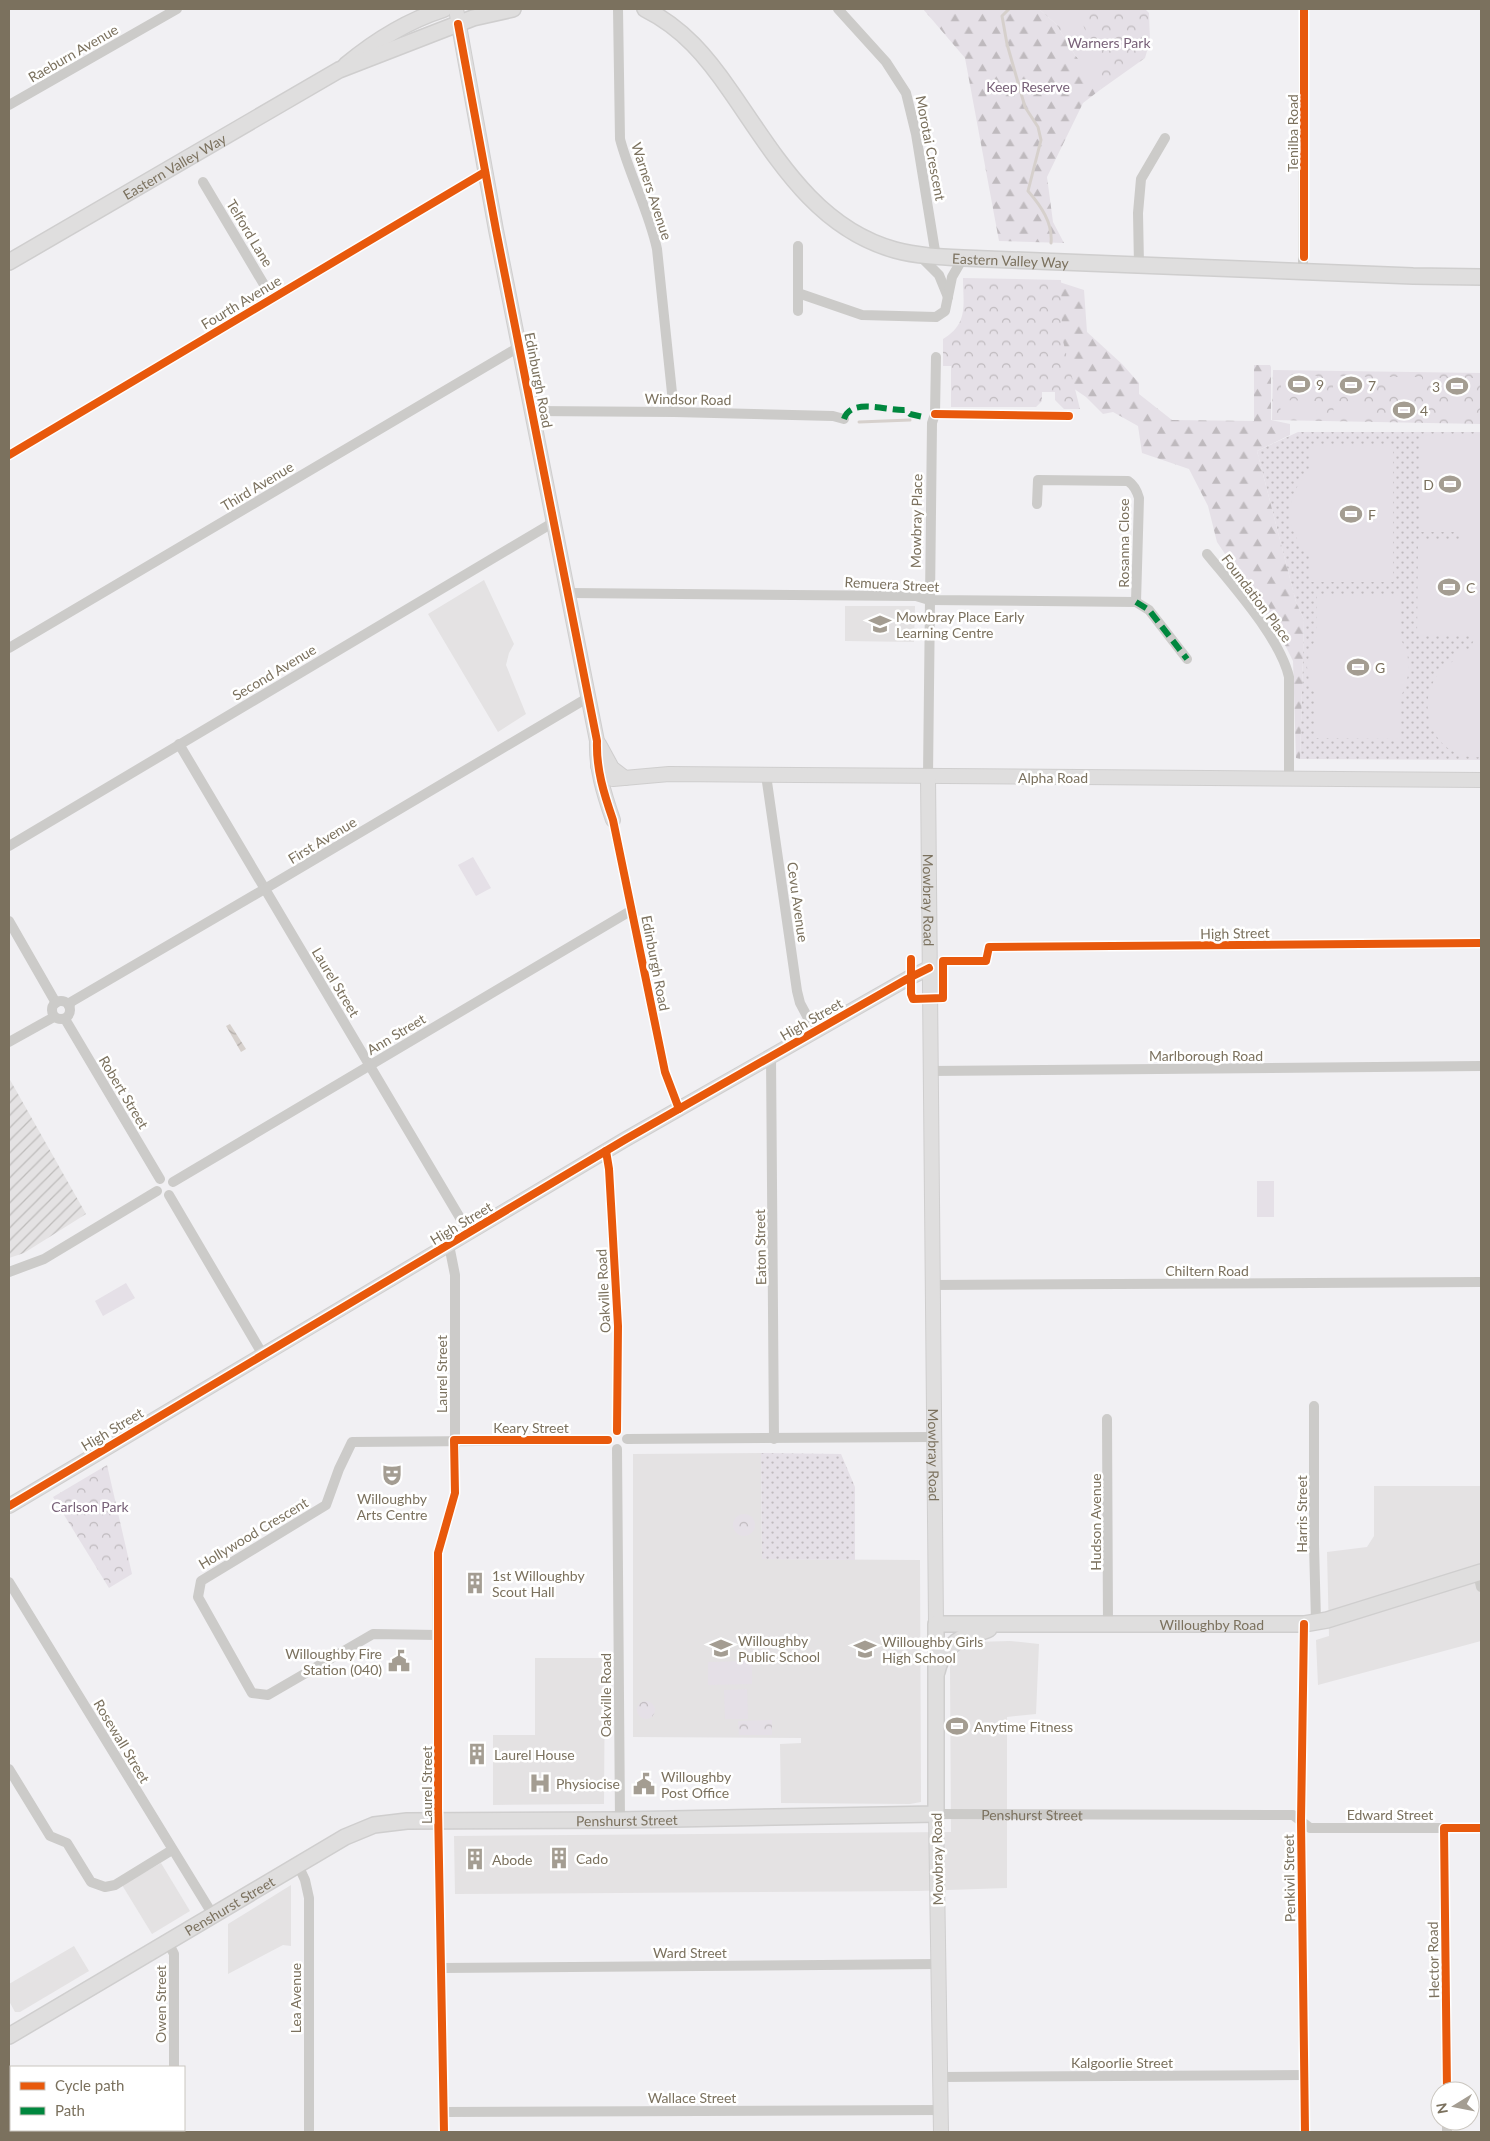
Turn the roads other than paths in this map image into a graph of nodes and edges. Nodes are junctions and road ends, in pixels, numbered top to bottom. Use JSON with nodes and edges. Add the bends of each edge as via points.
{"nodes":[{"id":1,"x":177,"y":9,"type":"edge"},
{"id":2,"x":444,"y":9,"type":"edge"},
{"id":3,"x":513,"y":9,"type":"edge"},
{"id":4,"x":618,"y":9,"type":"edge"},
{"id":5,"x":645,"y":9,"type":"edge"},
{"id":6,"x":838,"y":9,"type":"edge"},
{"id":7,"x":1304,"y":9,"type":"edge"},
{"id":8,"x":457,"y":16,"type":"edge"},
{"id":9,"x":339,"y":70,"type":"junction"},
{"id":10,"x":9,"y":105,"type":"edge"},
{"id":11,"x":1165,"y":138,"type":"dead end"},
{"id":12,"x":485,"y":172,"type":"junction"},
{"id":13,"x":203,"y":182,"type":"dead end"},
{"id":14,"x":798,"y":246,"type":"dead end"},
{"id":15,"x":919,"y":255,"type":"junction"},
{"id":16,"x":936,"y":257,"type":"junction"},
{"id":17,"x":963,"y":258,"type":"junction"},
{"id":18,"x":9,"y":262,"type":"edge"},
{"id":19,"x":1140,"y":264,"type":"junction"},
{"id":20,"x":1304,"y":272,"type":"junction"},
{"id":21,"x":1481,"y":277,"type":"edge"},
{"id":22,"x":798,"y":293,"type":"junction"},
{"id":23,"x":948,"y":297,"type":"junction"},
{"id":24,"x":272,"y":298,"type":"junction"},
{"id":25,"x":798,"y":311,"type":"dead end"},
{"id":26,"x":519,"y":347,"type":"junction"},
{"id":27,"x":936,"y":357,"type":"dead end"},
{"id":28,"x":532,"y":411,"type":"junction"},
{"id":29,"x":674,"y":412,"type":"junction"},
{"id":30,"x":935,"y":414,"type":"junction"},
{"id":31,"x":1069,"y":416,"type":"dead end"},
{"id":32,"x":844,"y":420,"type":"dead end"},
{"id":33,"x":9,"y":455,"type":"edge"},
{"id":34,"x":1037,"y":504,"type":"dead end"},
{"id":35,"x":554,"y":522,"type":"junction"},
{"id":36,"x":1206,"y":554,"type":"dead end"},
{"id":37,"x":568,"y":592,"type":"junction"},
{"id":38,"x":929,"y":600,"type":"junction"},
{"id":39,"x":1136,"y":602,"type":"junction"},
{"id":40,"x":9,"y":648,"type":"edge"},
{"id":41,"x":1188,"y":659,"type":"dead end"},
{"id":42,"x":589,"y":696,"type":"junction"},
{"id":43,"x":179,"y":744,"type":"junction"},
{"id":44,"x":600,"y":746,"type":"junction"},
{"id":45,"x":602,"y":771,"type":"junction"},
{"id":46,"x":766,"y":775,"type":"junction"},
{"id":47,"x":928,"y":776,"type":"junction"},
{"id":48,"x":625,"y":778,"type":"junction"},
{"id":49,"x":1289,"y":779,"type":"junction"},
{"id":50,"x":1481,"y":780,"type":"edge"},
{"id":51,"x":612,"y":801,"type":"junction"},
{"id":52,"x":614,"y":820,"type":"junction"},
{"id":53,"x":9,"y":846,"type":"edge"},
{"id":54,"x":265,"y":889,"type":"junction"},
{"id":55,"x":632,"y":910,"type":"junction"},
{"id":56,"x":9,"y":921,"type":"edge"},
{"id":57,"x":1481,"y":943,"type":"edge"},
{"id":58,"x":989,"y":947,"type":"dead end"},
{"id":59,"x":929,"y":968,"type":"junction"},
{"id":60,"x":56,"y":1003,"type":"junction"},
{"id":61,"x":69,"y":1006,"type":"junction"},
{"id":62,"x":54,"y":1017,"type":"junction"},
{"id":63,"x":65,"y":1019,"type":"junction"},
{"id":64,"x":815,"y":1031,"type":"junction"},
{"id":65,"x":9,"y":1042,"type":"edge"},
{"id":66,"x":771,"y":1056,"type":"junction"},
{"id":67,"x":370,"y":1066,"type":"junction"},
{"id":68,"x":1481,"y":1066,"type":"edge"},
{"id":69,"x":930,"y":1071,"type":"junction"},
{"id":70,"x":679,"y":1109,"type":"junction"},
{"id":71,"x":606,"y":1151,"type":"junction"},
{"id":72,"x":160,"y":1179,"type":"junction"},
{"id":73,"x":173,"y":1182,"type":"junction"},
{"id":74,"x":157,"y":1191,"type":"junction"},
{"id":75,"x":169,"y":1195,"type":"junction"},
{"id":76,"x":469,"y":1233,"type":"junction"},
{"id":77,"x":449,"y":1245,"type":"junction"},
{"id":78,"x":9,"y":1272,"type":"edge"},
{"id":79,"x":1481,"y":1282,"type":"edge"},
{"id":80,"x":932,"y":1286,"type":"junction"},
{"id":81,"x":263,"y":1354,"type":"junction"},
{"id":82,"x":1314,"y":1406,"type":"dead end"},
{"id":83,"x":1108,"y":1419,"type":"dead end"},
{"id":84,"x":617,"y":1431,"type":"junction"},
{"id":85,"x":934,"y":1437,"type":"junction"},
{"id":86,"x":774,"y":1438,"type":"junction"},
{"id":87,"x":454,"y":1440,"type":"junction"},
{"id":88,"x":608,"y":1440,"type":"junction"},
{"id":89,"x":627,"y":1440,"type":"junction"},
{"id":90,"x":618,"y":1449,"type":"junction"},
{"id":91,"x":9,"y":1505,"type":"edge"},
{"id":92,"x":1480,"y":1577,"type":"edge"},
{"id":93,"x":9,"y":1582,"type":"edge"},
{"id":94,"x":1310,"y":1623,"type":"junction"},
{"id":95,"x":936,"y":1624,"type":"junction"},
{"id":96,"x":997,"y":1624,"type":"junction"},
{"id":97,"x":1108,"y":1625,"type":"junction"},
{"id":98,"x":437,"y":1635,"type":"junction"},
{"id":99,"x":936,"y":1676,"type":"junction"},
{"id":100,"x":9,"y":1769,"type":"edge"},
{"id":101,"x":936,"y":1814,"type":"junction"},
{"id":102,"x":620,"y":1820,"type":"junction"},
{"id":103,"x":439,"y":1821,"type":"junction"},
{"id":104,"x":1301,"y":1821,"type":"junction"},
{"id":105,"x":1444,"y":1828,"type":"junction"},
{"id":106,"x":1481,"y":1828,"type":"edge"},
{"id":107,"x":172,"y":1850,"type":"junction"},
{"id":108,"x":298,"y":1865,"type":"junction"},
{"id":109,"x":213,"y":1916,"type":"junction"},
{"id":110,"x":168,"y":1942,"type":"junction"},
{"id":111,"x":939,"y":1964,"type":"junction"},
{"id":112,"x":441,"y":1968,"type":"junction"},
{"id":113,"x":9,"y":2036,"type":"edge"},
{"id":114,"x":174,"y":2066,"type":"edge"},
{"id":115,"x":1304,"y":2075,"type":"junction"},
{"id":116,"x":940,"y":2077,"type":"junction"},
{"id":117,"x":1447,"y":2081,"type":"edge"},
{"id":118,"x":9,"y":2086,"type":"edge"},
{"id":119,"x":941,"y":2110,"type":"junction"},
{"id":120,"x":444,"y":2112,"type":"junction"},
{"id":121,"x":9,"y":2132,"type":"edge"},
{"id":122,"x":309,"y":2132,"type":"edge"},
{"id":123,"x":444,"y":2132,"type":"edge"},
{"id":124,"x":941,"y":2132,"type":"edge"},
{"id":125,"x":1306,"y":2132,"type":"edge"}],
"edges":[{"from":1,"to":10,"type":"street","name":"Raeburn Avenue"},
{"from":2,"to":9,"type":"main road","name":"Eastern Valley Way","via":[[395,29]]},
{"from":3,"to":8,"type":"main road","name":"Eastern Valley Way","via":[[478,17]]},
{"from":4,"to":29,"type":"street","name":"Warners Avenue","via":[[620,139],[657,249]]},
{"from":5,"to":15,"type":"main road","name":"Eastern Valley Way","via":[[675,26],[702,52],[787,172],[824,212],[864,239]]},
{"from":6,"to":16,"type":"street","name":"Morotai Crescent","via":[[886,62],[906,93]]},
{"from":7,"to":20,"type":"street","name":"Tenilba Road"},
{"from":8,"to":9,"type":"main road","name":"Eastern Valley Way"},
{"from":8,"to":12,"type":"main road","name":"Edinburgh Road"},
{"from":9,"to":18,"type":"main road","name":"Eastern Valley Way"},
{"from":11,"to":19,"type":"street","via":[[1141,179],[1138,213]]},
{"from":12,"to":24,"type":"street","name":"Fourth Avenue"},
{"from":12,"to":26,"type":"main road","name":"Edinburgh Road"},
{"from":13,"to":24,"type":"street","name":"Telford Lane"},
{"from":14,"to":22,"type":"street"},
{"from":15,"to":16,"type":"main road","name":"Eastern Valley Way"},
{"from":15,"to":23,"type":"street","via":[[939,275]]},
{"from":16,"to":17,"type":"main road","name":"Eastern Valley Way"},
{"from":17,"to":19,"type":"main road","name":"Eastern Valley Way"},
{"from":17,"to":23,"type":"street","via":[[952,276]]},
{"from":19,"to":20,"type":"main road","name":"Eastern Valley Way"},
{"from":20,"to":21,"type":"main road","name":"Eastern Valley Way"},
{"from":22,"to":23,"type":"street","via":[[855,313],[898,317],[941,315]]},
{"from":22,"to":25,"type":"street"},
{"from":24,"to":33,"type":"street","name":"Fourth Avenue"},
{"from":26,"to":28,"type":"main road","name":"Edinburgh Road"},
{"from":26,"to":40,"type":"street","name":"Third Avenue"},
{"from":27,"to":30,"type":"street","name":"Mowbray Place"},
{"from":28,"to":29,"type":"street","name":"Windsor Road"},
{"from":28,"to":35,"type":"main road","name":"Edinburgh Road"},
{"from":29,"to":32,"type":"street","name":"Windsor Road","via":[[833,416]]},
{"from":30,"to":31,"type":"street"},
{"from":30,"to":38,"type":"street","name":"Mowbray Place","via":[[932,423]]},
{"from":34,"to":39,"type":"street","name":"Rosanna Close","via":[[1038,480],[1128,481],[1132,484],[1138,492]]},
{"from":35,"to":37,"type":"main road","name":"Edinburgh Road"},
{"from":35,"to":43,"type":"street","name":"Second Avenue"},
{"from":36,"to":49,"type":"street","name":"Foundation Place","via":[[1271,636],[1286,663],[1289,677]]},
{"from":37,"to":38,"type":"street","name":"Remuera Street","via":[[916,596]]},
{"from":37,"to":42,"type":"main road","name":"Edinburgh Road"},
{"from":38,"to":39,"type":"street","name":"Remuera Street"},
{"from":38,"to":47,"type":"street","name":"Mowbray Place"},
{"from":39,"to":41,"type":"street","via":[[1149,610]]},
{"from":42,"to":44,"type":"main road","name":"Edinburgh Road"},
{"from":42,"to":54,"type":"street","name":"First Avenue"},
{"from":43,"to":53,"type":"street","name":"Second Avenue"},
{"from":43,"to":54,"type":"street","name":"Laurel Street"},
{"from":44,"to":45,"type":"main road","name":"Edinburgh Road"},
{"from":44,"to":48,"type":"main road","via":[[612,768]]},
{"from":45,"to":48,"type":"main road","name":"Alpha Road","via":[[613,779]]},
{"from":45,"to":51,"type":"main road"},
{"from":45,"to":52,"type":"main road","via":[[600,783]]},
{"from":46,"to":47,"type":"main road","name":"Alpha Road"},
{"from":46,"to":48,"type":"main road","name":"Alpha Road","via":[[668,774]]},
{"from":46,"to":64,"type":"street","name":"Cevu Avenue","via":[[797,991]]},
{"from":47,"to":49,"type":"main road","name":"Alpha Road"},
{"from":47,"to":59,"type":"main road","name":"Mowbray Road"},
{"from":48,"to":51,"type":"main road","via":[[614,786]]},
{"from":49,"to":50,"type":"main road","name":"Alpha Road"},
{"from":51,"to":52,"type":"main road"},
{"from":52,"to":55,"type":"street","name":"Edinburgh Road"},
{"from":54,"to":61,"type":"street","name":"First Avenue"},
{"from":54,"to":67,"type":"street","name":"Laurel Street"},
{"from":55,"to":67,"type":"street","name":"Ann Street"},
{"from":55,"to":70,"type":"street","name":"Edinburgh Road","via":[[665,1072]]},
{"from":56,"to":60,"type":"street"},
{"from":57,"to":58,"type":"street","name":"High Street"},
{"from":59,"to":64,"type":"main road","name":"High Street"},
{"from":59,"to":69,"type":"main road","name":"Mowbray Road"},
{"from":60,"to":61,"type":"street","via":[[62,1001]]},
{"from":60,"to":62,"type":"street","via":[[52,1011]]},
{"from":61,"to":63,"type":"street","via":[[70,1012]]},
{"from":62,"to":63,"type":"street"},
{"from":62,"to":65,"type":"street"},
{"from":63,"to":72,"type":"street","name":"Robert Street"},
{"from":64,"to":66,"type":"main road","name":"High Street"},
{"from":66,"to":70,"type":"main road","name":"High Street"},
{"from":66,"to":86,"type":"street","name":"Eaton Street"},
{"from":67,"to":73,"type":"street","name":"Ann Street"},
{"from":67,"to":76,"type":"street","name":"Laurel Street"},
{"from":68,"to":69,"type":"street","name":"Marlborough Road"},
{"from":69,"to":80,"type":"main road","name":"Mowbray Road"},
{"from":70,"to":71,"type":"main road","name":"High Street"},
{"from":71,"to":76,"type":"main road","name":"High Street"},
{"from":71,"to":84,"type":"street","name":"Oakville Road","via":[[618,1326]]},
{"from":72,"to":73,"type":"street","via":[[168,1178]]},
{"from":72,"to":74,"type":"street"},
{"from":73,"to":75,"type":"street","via":[[174,1190]]},
{"from":74,"to":75,"type":"street","via":[[161,1195]]},
{"from":74,"to":78,"type":"street","via":[[44,1259]]},
{"from":75,"to":81,"type":"street"},
{"from":76,"to":77,"type":"main road","name":"High Street"},
{"from":77,"to":81,"type":"main road","name":"High Street"},
{"from":77,"to":87,"type":"street","name":"Laurel Street","via":[[455,1275]]},
{"from":79,"to":80,"type":"street","name":"Chiltern Road"},
{"from":80,"to":85,"type":"main road","name":"Mowbray Road"},
{"from":81,"to":91,"type":"main road","name":"High Street"},
{"from":82,"to":94,"type":"street","name":"Harris Street","via":[[1314,1544]]},
{"from":83,"to":97,"type":"street","name":"Hudson Avenue"},
{"from":84,"to":88,"type":"street","via":[[611,1433]]},
{"from":84,"to":89,"type":"street","via":[[624,1433]]},
{"from":85,"to":86,"type":"street"},
{"from":85,"to":95,"type":"main road","name":"Mowbray Road"},
{"from":86,"to":89,"type":"street"},
{"from":87,"to":88,"type":"street","name":"Keary Street"},
{"from":87,"to":98,"type":"street","name":"Laurel Street","via":[[455,1494],[438,1553]]},
{"from":87,"to":98,"type":"street","name":"Hollywood Crescent","via":[[352,1442],[326,1505],[201,1581],[198,1597],[252,1693],[268,1695],[373,1634]]},
{"from":88,"to":90,"type":"street"},
{"from":89,"to":90,"type":"street"},
{"from":90,"to":102,"type":"street","name":"Oakville Road"},
{"from":92,"to":94,"type":"main road","name":"Willoughby Road"},
{"from":93,"to":107,"type":"street","name":"Rosewall Street"},
{"from":94,"to":97,"type":"main road","name":"Willoughby Road"},
{"from":94,"to":104,"type":"street","name":"Penkivil Street"},
{"from":95,"to":96,"type":"main road","name":"Willoughby Road"},
{"from":95,"to":99,"type":"main road","name":"Mowbray Road"},
{"from":96,"to":97,"type":"main road","name":"Willoughby Road"},
{"from":96,"to":99,"type":"main road","via":[[955,1643],[942,1658]]},
{"from":98,"to":103,"type":"street","name":"Laurel Street"},
{"from":99,"to":101,"type":"main road","name":"Mowbray Road"},
{"from":100,"to":107,"type":"street","via":[[50,1836],[67,1843],[95,1884],[105,1887],[115,1884]]},
{"from":101,"to":102,"type":"main road","name":"Penshurst Street"},
{"from":101,"to":104,"type":"street","name":"Penshurst Street","via":[[1293,1815]]},
{"from":101,"to":111,"type":"main road","name":"Mowbray Road"},
{"from":102,"to":103,"type":"main road","name":"Penshurst Street"},
{"from":103,"to":108,"type":"main road","name":"Penshurst Street","via":[[374,1825]]},
{"from":103,"to":112,"type":"street","name":"Laurel Street"},
{"from":104,"to":105,"type":"street","name":"Edward Street","via":[[1310,1828]]},
{"from":104,"to":115,"type":"street","name":"Penkivil Street"},
{"from":105,"to":106,"type":"street","name":"Edward Street"},
{"from":105,"to":117,"type":"street","name":"Hector Road"},
{"from":107,"to":109,"type":"street","name":"Rosewall Street"},
{"from":108,"to":109,"type":"main road","name":"Penshurst Street"},
{"from":108,"to":122,"type":"street","name":"Lea Avenue","via":[[309,1898]]},
{"from":109,"to":110,"type":"main road","name":"Penshurst Street"},
{"from":110,"to":113,"type":"main road","name":"Penshurst Street"},
{"from":110,"to":114,"type":"street","name":"Owen Street","via":[[174,1954]]},
{"from":111,"to":112,"type":"street","name":"Ward Street"},
{"from":111,"to":116,"type":"main road","name":"Mowbray Road"},
{"from":112,"to":120,"type":"street","name":"Laurel Street"},
{"from":115,"to":116,"type":"street","name":"Kalgoorlie Street"},
{"from":115,"to":125,"type":"street","name":"Penkivil Street"},
{"from":116,"to":119,"type":"main road","name":"Mowbray Road"},
{"from":118,"to":121,"type":"street"},
{"from":119,"to":120,"type":"street","name":"Wallace Street"},
{"from":119,"to":124,"type":"main road","name":"Mowbray Road"},
{"from":120,"to":123,"type":"street","name":"Laurel Street"}]}
